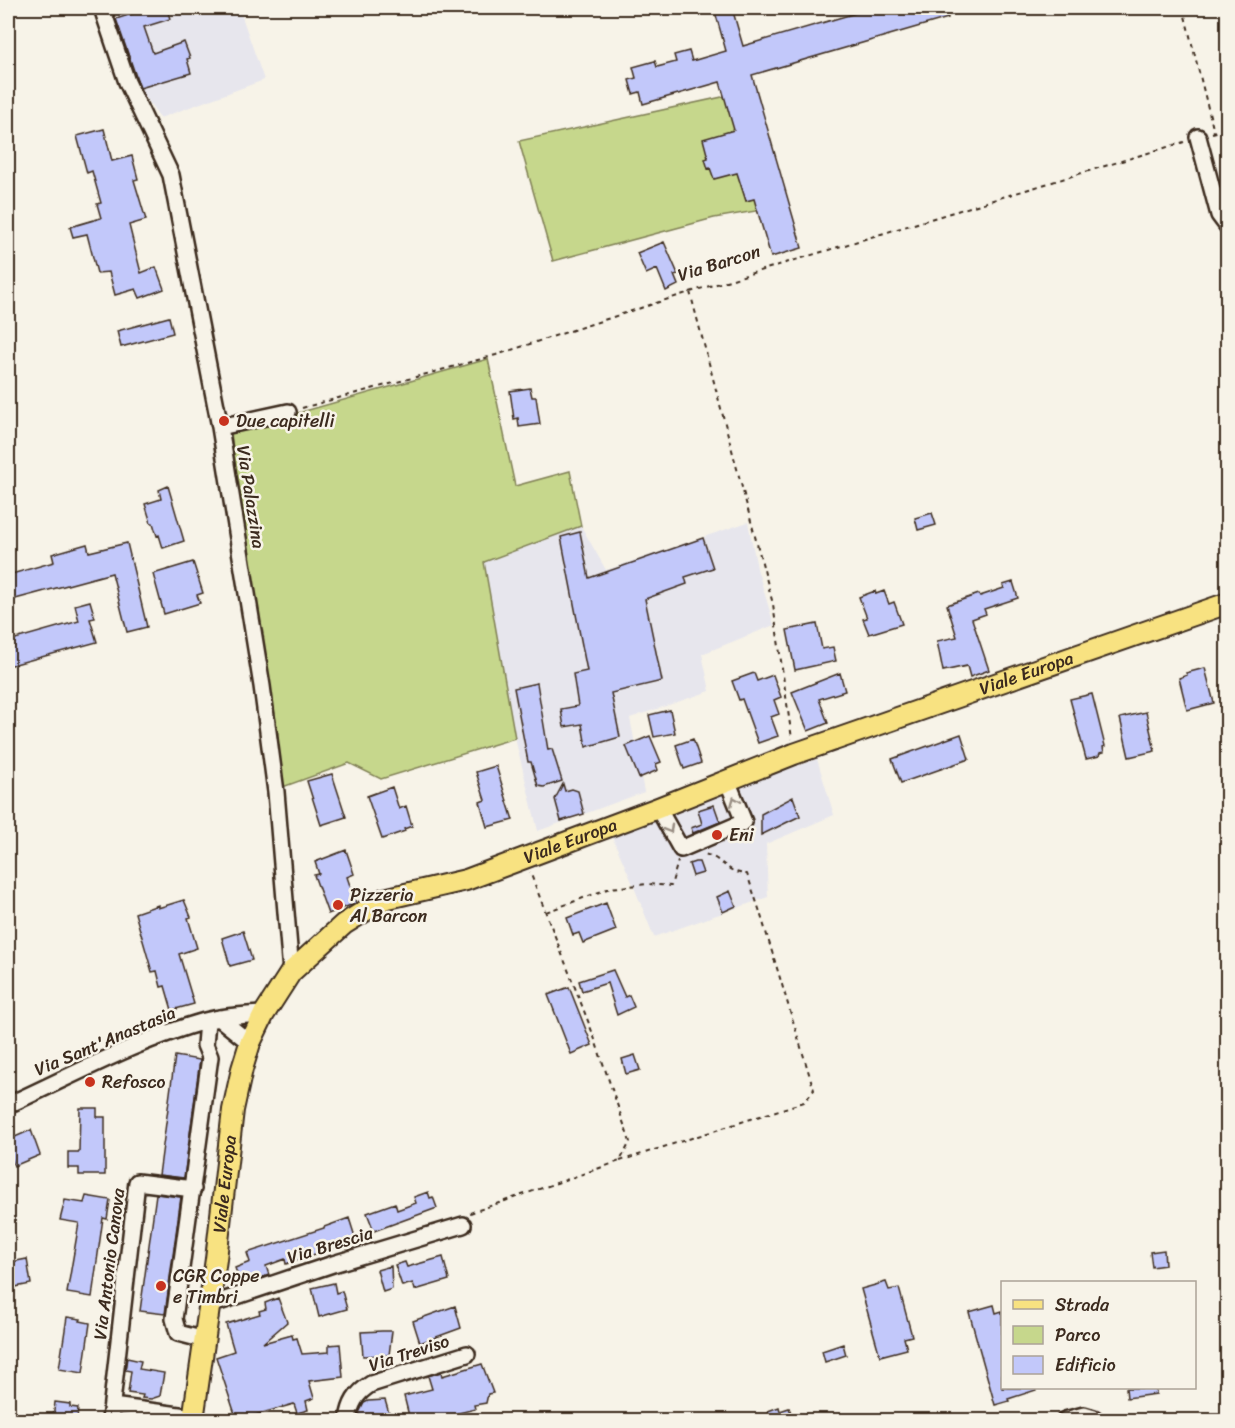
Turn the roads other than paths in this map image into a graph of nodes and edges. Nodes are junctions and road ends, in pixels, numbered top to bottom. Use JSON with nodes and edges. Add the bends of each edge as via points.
{"nodes":[{"id":1,"x":102,"y":8,"type":"edge"},
{"id":2,"x":1198,"y":137,"type":"road end"},
{"id":3,"x":1227,"y":227,"type":"edge"},
{"id":4,"x":288,"y":412,"type":"road end"},
{"id":5,"x":220,"y":427,"type":"junction"},
{"id":6,"x":1227,"y":603,"type":"edge"},
{"id":7,"x":727,"y":780,"type":"junction"},
{"id":8,"x":658,"y":808,"type":"junction"},
{"id":9,"x":291,"y":972,"type":"junction"},
{"id":10,"x":264,"y":1014,"type":"junction"},
{"id":11,"x":213,"y":1019,"type":"junction"},
{"id":12,"x":250,"y":1043,"type":"junction"},
{"id":13,"x":8,"y":1105,"type":"edge"},
{"id":14,"x":193,"y":1189,"type":"junction"},
{"id":15,"x":463,"y":1225,"type":"road end"},
{"id":16,"x":210,"y":1305,"type":"junction"},
{"id":17,"x":205,"y":1340,"type":"junction"},
{"id":18,"x":467,"y":1354,"type":"dead end"},
{"id":19,"x":111,"y":1413,"type":"edge"},
{"id":20,"x":194,"y":1419,"type":"edge"},
{"id":21,"x":348,"y":1420,"type":"edge"},
{"id":22,"x":1065,"y":1420,"type":"edge"},
{"id":23,"x":1096,"y":1420,"type":"edge"}],
"edges":[{"from":1,"to":5,"type":"street","name":"Via Palazzina","via":[[127,82],[171,175]]},
{"from":2,"to":3,"type":"street","via":[[1219,215]]},
{"from":4,"to":5,"type":"street"},
{"from":5,"to":9,"type":"street","name":"Via Palazzina","via":[[276,792]]},
{"from":6,"to":7,"type":"main road","name":"Viale Europa"},
{"from":7,"to":8,"type":"main road","name":"Viale Europa"},
{"from":8,"to":7,"type":"street","one_way":true,"via":[[681,849],[744,822]]},
{"from":8,"to":9,"type":"main road","name":"Viale Europa","via":[[466,880],[384,899],[344,924]]},
{"from":9,"to":10,"type":"main road","name":"Viale Europa"},
{"from":10,"to":11,"type":"street","name":"Via Sant'Anastasia"},
{"from":10,"to":12,"type":"main road","name":"Viale Europa"},
{"from":11,"to":12,"type":"street"},
{"from":11,"to":13,"type":"street","name":"Via Sant'Anastasia","via":[[155,1037]]},
{"from":11,"to":14,"type":"street","name":"Viale Europa","via":[[205,1045],[210,1057]]},
{"from":12,"to":16,"type":"main road","name":"Viale Europa","via":[[233,1110]]},
{"from":14,"to":17,"type":"street","name":"Viale Europa","via":[[174,1319],[177,1333]]},
{"from":14,"to":19,"type":"street","name":"Via Antonio Canova","via":[[137,1182]]},
{"from":15,"to":16,"type":"street","name":"Via Brescia"},
{"from":16,"to":17,"type":"main road","name":"Viale Europa"},
{"from":17,"to":20,"type":"main road","name":"Viale Europa"},
{"from":18,"to":21,"type":"street","name":"Via Treviso","via":[[371,1384],[361,1390],[350,1406]]},
{"from":19,"to":20,"type":"street","name":"Via Antonio Canova"},
{"from":22,"to":23,"type":"street","via":[[1084,1415]]}]}
